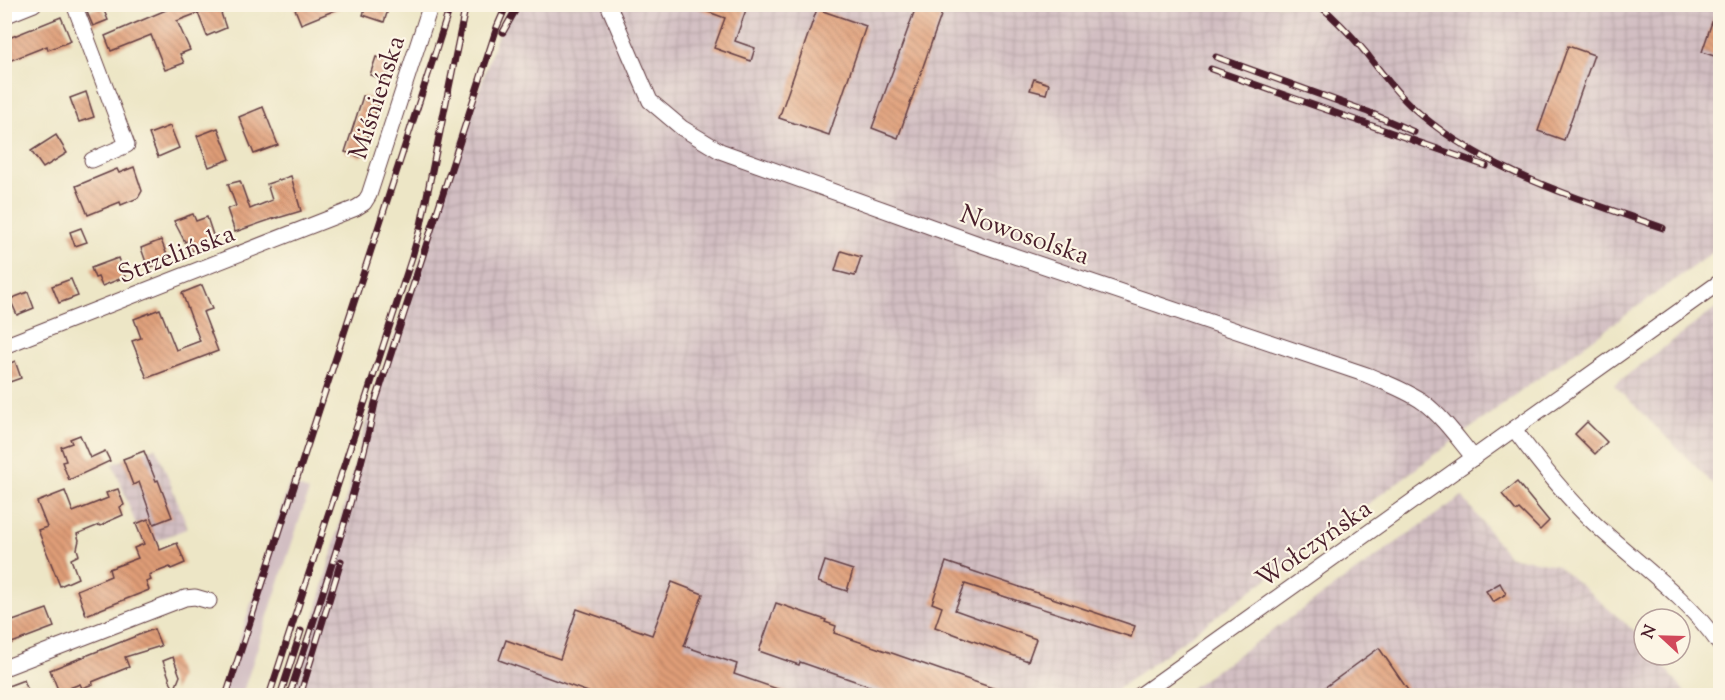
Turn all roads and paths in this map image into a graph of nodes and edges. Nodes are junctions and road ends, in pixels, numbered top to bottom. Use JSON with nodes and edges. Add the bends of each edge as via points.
{"nodes":[{"id":1,"x":34,"y":4,"type":"edge"},
{"id":2,"x":74,"y":4,"type":"edge"},
{"id":3,"x":431,"y":4,"type":"edge"},
{"id":4,"x":608,"y":4,"type":"edge"},
{"id":5,"x":4,"y":16,"type":"edge"},
{"id":6,"x":92,"y":160,"type":"dead end"},
{"id":7,"x":364,"y":203,"type":"joint"},
{"id":8,"x":1720,"y":282,"type":"edge"},
{"id":9,"x":4,"y":346,"type":"edge"},
{"id":10,"x":1514,"y":429,"type":"junction"},
{"id":11,"x":1474,"y":458,"type":"junction"},
{"id":12,"x":209,"y":601,"type":"dead end"},
{"id":13,"x":1720,"y":645,"type":"edge"},
{"id":14,"x":4,"y":668,"type":"edge"},
{"id":15,"x":1139,"y":696,"type":"edge"}],
"edges":[{"from":1,"to":5,"type":"street"},
{"from":2,"to":6,"type":"street","via":[[127,145]]},
{"from":3,"to":7,"type":"street","name":"Miśnieńska"},
{"from":4,"to":11,"type":"street","name":"Nowosolska","via":[[650,100],[682,128],[720,151],[1367,375],[1422,402]]},
{"from":7,"to":9,"type":"street","name":"Strzelińska"},
{"from":8,"to":10,"type":"street","name":"Wołczyńska"},
{"from":10,"to":11,"type":"street","name":"Wołczyńska"},
{"from":10,"to":13,"type":"street","via":[[1574,504],[1673,592]]},
{"from":11,"to":15,"type":"street","name":"Wołczyńska"},
{"from":12,"to":14,"type":"street","via":[[185,598]]}]}
